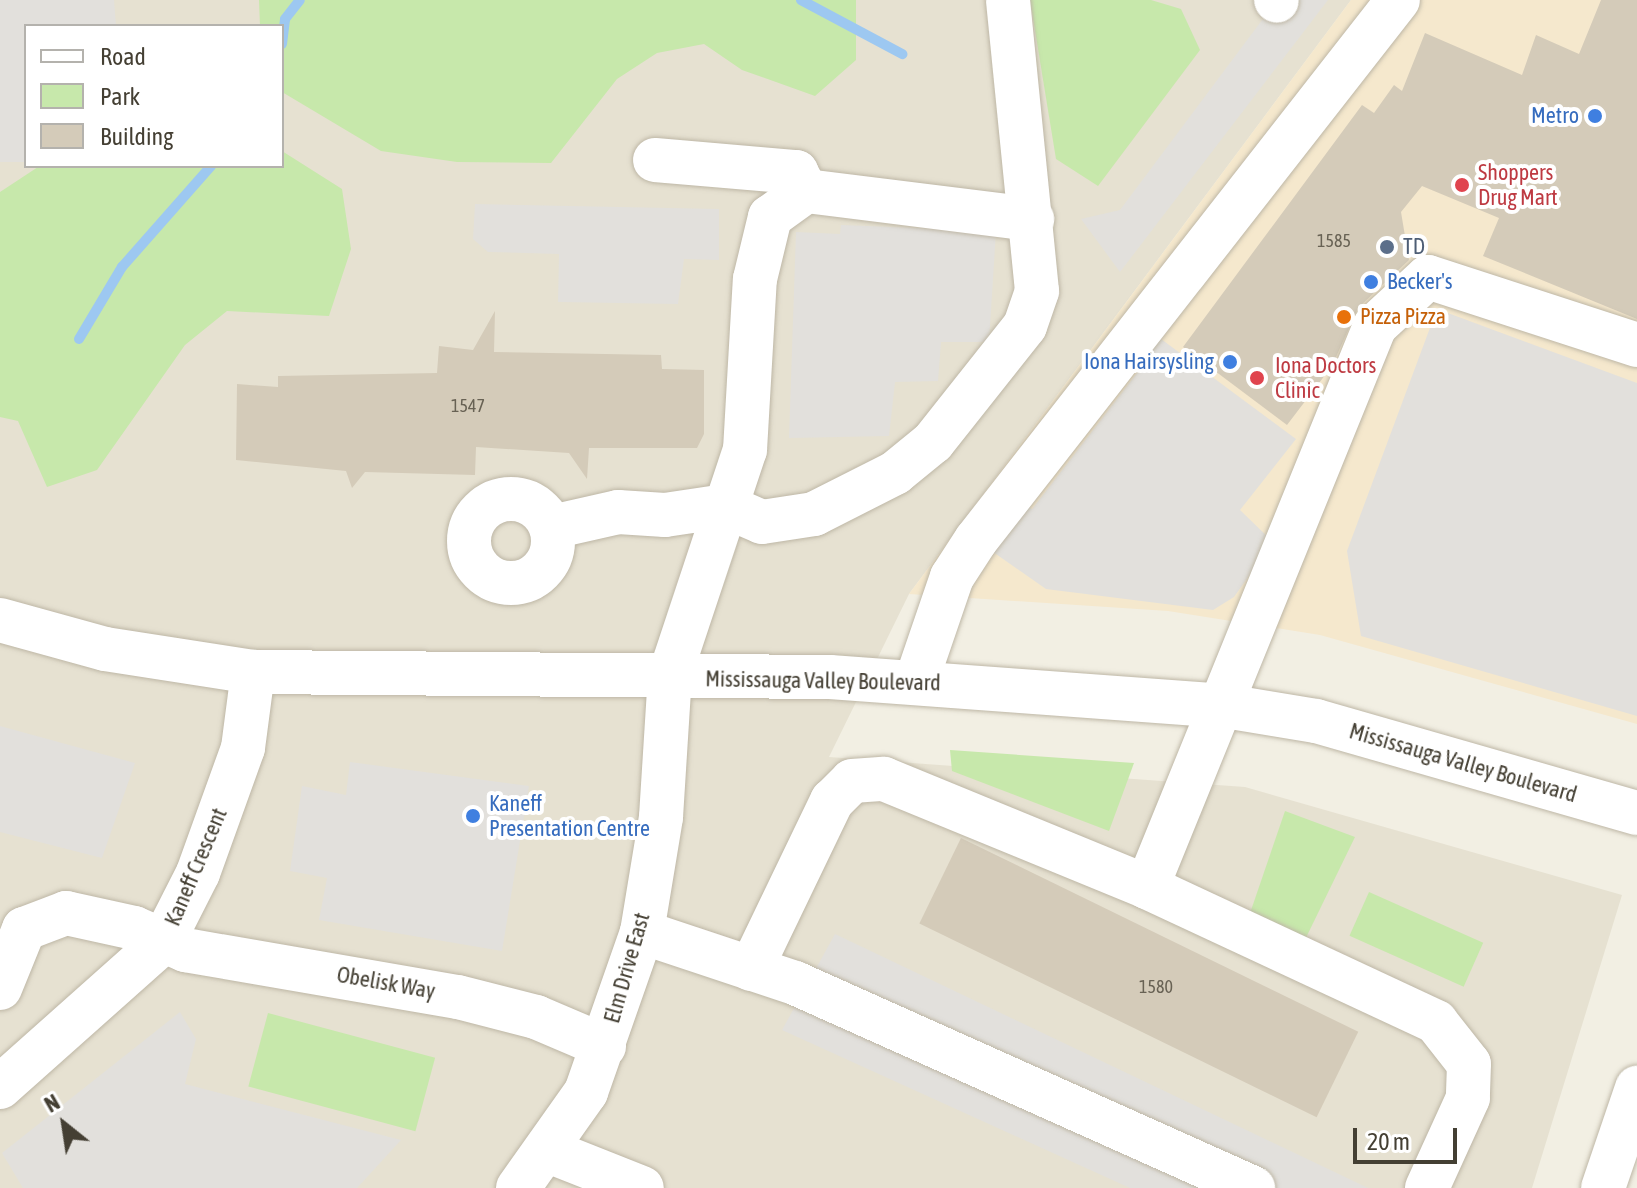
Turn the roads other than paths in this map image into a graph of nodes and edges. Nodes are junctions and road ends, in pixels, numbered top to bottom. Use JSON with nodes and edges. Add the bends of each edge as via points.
{"nodes":[{"id":1,"x":1008,"y":0,"type":"edge"},
{"id":2,"x":1398,"y":0,"type":"edge"},
{"id":3,"x":655,"y":160,"type":"dead end"},
{"id":4,"x":806,"y":191,"type":"junction"},
{"id":5,"x":1032,"y":219,"type":"junction"},
{"id":6,"x":1637,"y":345,"type":"edge"},
{"id":7,"x":725,"y":506,"type":"junction"},
{"id":8,"x":552,"y":527,"type":"dead end"},
{"id":9,"x":0,"y":620,"type":"edge"},
{"id":10,"x":253,"y":672,"type":"junction"},
{"id":11,"x":670,"y":675,"type":"junction"},
{"id":12,"x":916,"y":682,"type":"junction"},
{"id":13,"x":1225,"y":706,"type":"junction"},
{"id":14,"x":1637,"y":813,"type":"edge"},
{"id":15,"x":1147,"y":887,"type":"junction"},
{"id":16,"x":642,"y":932,"type":"junction"},
{"id":17,"x":163,"y":942,"type":"junction"},
{"id":18,"x":751,"y":969,"type":"junction"},
{"id":19,"x":0,"y":988,"type":"edge"},
{"id":20,"x":604,"y":1046,"type":"junction"},
{"id":21,"x":3,"y":1070,"type":"edge"},
{"id":22,"x":1637,"y":1088,"type":"edge"},
{"id":23,"x":546,"y":1150,"type":"junction"},
{"id":24,"x":518,"y":1188,"type":"edge"},
{"id":25,"x":642,"y":1188,"type":"edge"},
{"id":26,"x":1253,"y":1188,"type":"edge"},
{"id":27,"x":1427,"y":1188,"type":"edge"},
{"id":28,"x":1603,"y":1188,"type":"edge"}],
"edges":[{"from":1,"to":5,"type":"street"},
{"from":2,"to":12,"type":"street","via":[[976,540],[952,577]]},
{"from":3,"to":4,"type":"street","via":[[796,172]]},
{"from":4,"to":5,"type":"street"},
{"from":4,"to":7,"type":"street","name":"Elm Drive East","via":[[785,200],[762,240],[745,450]]},
{"from":5,"to":7,"type":"street","via":[[1037,291],[1025,326],[933,442],[895,473],[814,514],[762,522]]},
{"from":6,"to":13,"type":"street","via":[[1464,284],[1428,277],[1410,289],[1375,326]]},
{"from":7,"to":8,"type":"street","via":[[665,515],[618,512]]},
{"from":7,"to":11,"type":"street","name":"Elm Drive East"},
{"from":9,"to":10,"type":"street","name":"Mississauga Valley Boulevard","via":[[105,649]]},
{"from":10,"to":11,"type":"street","name":"Mississauga Valley Boulevard"},
{"from":10,"to":17,"type":"street","name":"Kaneff Crescent","via":[[243,748],[198,873]]},
{"from":11,"to":12,"type":"street","name":"Mississauga Valley Boulevard"},
{"from":11,"to":16,"type":"street","name":"Elm Drive East","via":[[661,817]]},
{"from":12,"to":13,"type":"street","name":"Mississauga Valley Boulevard"},
{"from":13,"to":14,"type":"street","name":"Mississauga Valley Boulevard","via":[[1316,721]]},
{"from":13,"to":15,"type":"street"},
{"from":15,"to":18,"type":"street","via":[[884,779],[852,781],[832,801]]},
{"from":15,"to":27,"type":"street","via":[[1436,1022],[1454,1038],[1469,1064],[1468,1098]]},
{"from":16,"to":18,"type":"street"},
{"from":16,"to":20,"type":"street","name":"Elm Drive East"},
{"from":17,"to":19,"type":"street","name":"Obelisk Way","via":[[100,919],[42,918],[24,929]]},
{"from":17,"to":20,"type":"street","name":"Obelisk Way","via":[[458,997],[536,1017]]},
{"from":17,"to":21,"type":"street","name":"Kaneff Crescent"},
{"from":18,"to":26,"type":"street"},
{"from":20,"to":23,"type":"street","name":"Elm Drive East","via":[[586,1092]]},
{"from":22,"to":28,"type":"street"},
{"from":23,"to":24,"type":"street","name":"Elm Drive East"},
{"from":23,"to":25,"type":"street"}]}
